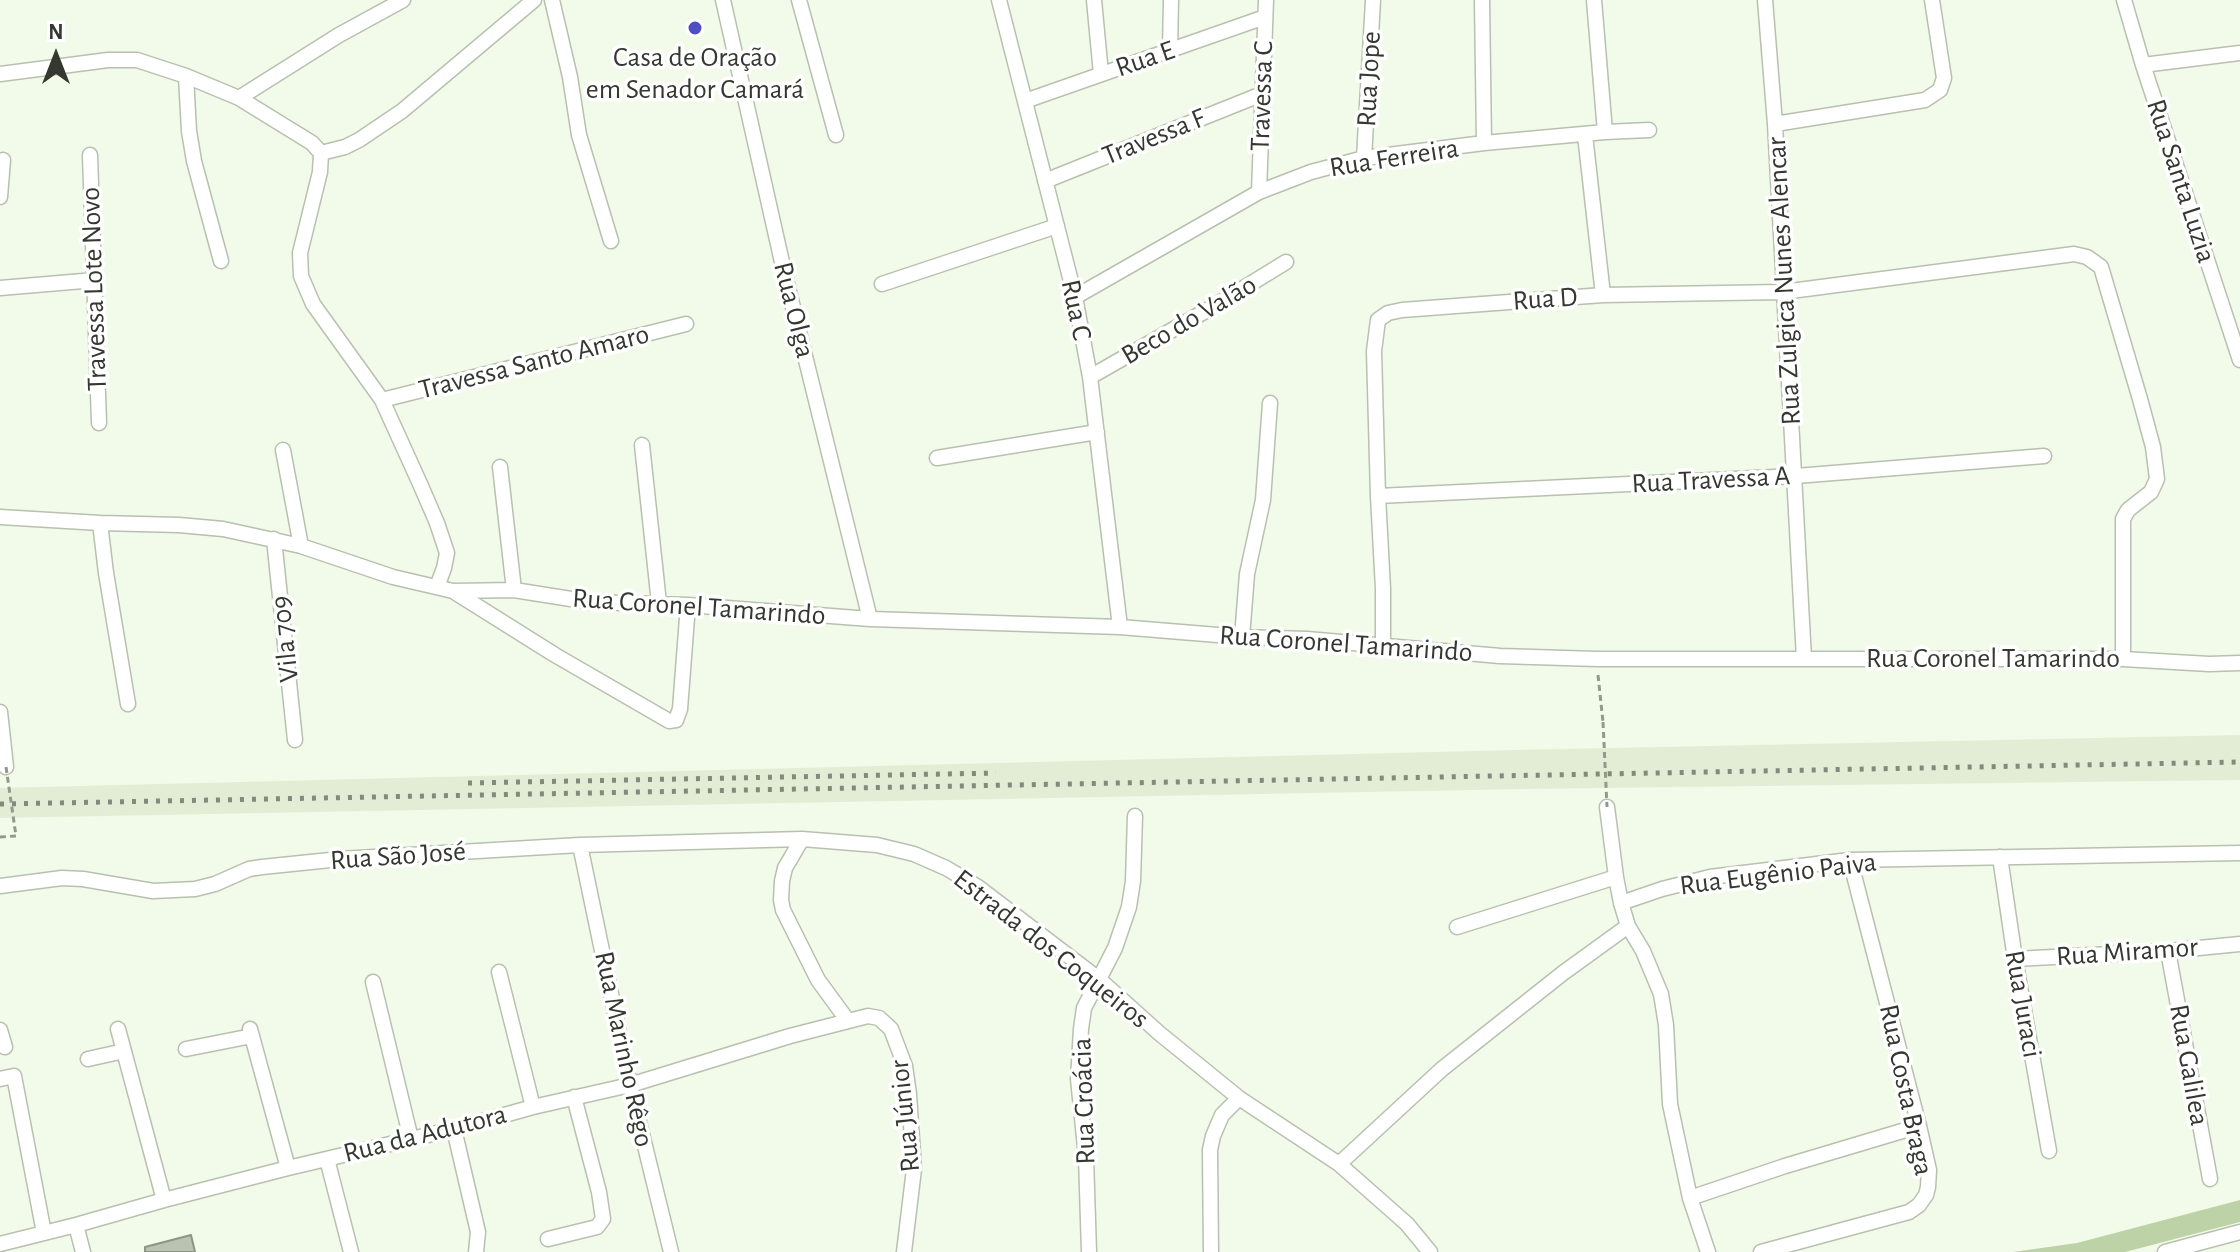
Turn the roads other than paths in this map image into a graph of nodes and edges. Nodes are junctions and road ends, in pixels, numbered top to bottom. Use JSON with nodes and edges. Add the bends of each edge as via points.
{"nodes":[{"id":1,"x":403,"y":0,"type":"edge"},
{"id":2,"x":534,"y":0,"type":"edge"},
{"id":3,"x":552,"y":0,"type":"edge"},
{"id":4,"x":723,"y":0,"type":"edge"},
{"id":5,"x":799,"y":0,"type":"edge"},
{"id":6,"x":999,"y":0,"type":"edge"},
{"id":7,"x":1094,"y":0,"type":"edge"},
{"id":8,"x":1171,"y":0,"type":"edge"},
{"id":9,"x":1266,"y":0,"type":"edge"},
{"id":10,"x":1373,"y":0,"type":"edge"},
{"id":11,"x":1482,"y":0,"type":"edge"},
{"id":12,"x":1594,"y":0,"type":"edge"},
{"id":13,"x":1765,"y":0,"type":"edge"},
{"id":14,"x":1932,"y":0,"type":"edge"},
{"id":15,"x":2124,"y":0,"type":"edge"},
{"id":16,"x":1265,"y":17,"type":"junction"},
{"id":17,"x":1170,"y":50,"type":"junction"},
{"id":18,"x":2240,"y":53,"type":"edge"},
{"id":19,"x":2143,"y":65,"type":"junction"},
{"id":20,"x":0,"y":74,"type":"edge"},
{"id":21,"x":1101,"y":74,"type":"junction"},
{"id":22,"x":186,"y":76,"type":"junction"},
{"id":23,"x":1262,"y":94,"type":"junction"},
{"id":24,"x":239,"y":98,"type":"junction"},
{"id":25,"x":1025,"y":101,"type":"junction"},
{"id":26,"x":1775,"y":124,"type":"junction"},
{"id":27,"x":1649,"y":130,"type":"dead end"},
{"id":28,"x":1605,"y":132,"type":"junction"},
{"id":29,"x":836,"y":135,"type":"dead end"},
{"id":30,"x":1585,"y":135,"type":"junction"},
{"id":31,"x":1484,"y":143,"type":"junction"},
{"id":32,"x":321,"y":153,"type":"junction"},
{"id":33,"x":90,"y":155,"type":"dead end"},
{"id":34,"x":1364,"y":158,"type":"junction"},
{"id":35,"x":3,"y":160,"type":"dead end"},
{"id":36,"x":1045,"y":181,"type":"junction"},
{"id":37,"x":1259,"y":192,"type":"junction"},
{"id":38,"x":0,"y":197,"type":"edge"},
{"id":39,"x":1057,"y":226,"type":"junction"},
{"id":40,"x":611,"y":241,"type":"dead end"},
{"id":41,"x":221,"y":261,"type":"dead end"},
{"id":42,"x":1286,"y":262,"type":"dead end"},
{"id":43,"x":95,"y":280,"type":"junction"},
{"id":44,"x":882,"y":284,"type":"dead end"},
{"id":45,"x":0,"y":288,"type":"edge"},
{"id":46,"x":1783,"y":292,"type":"junction"},
{"id":47,"x":1603,"y":295,"type":"junction"},
{"id":48,"x":1075,"y":297,"type":"junction"},
{"id":49,"x":686,"y":324,"type":"dead end"},
{"id":50,"x":2240,"y":360,"type":"edge"},
{"id":51,"x":1090,"y":377,"type":"junction"},
{"id":52,"x":382,"y":400,"type":"junction"},
{"id":53,"x":1270,"y":403,"type":"dead end"},
{"id":54,"x":99,"y":423,"type":"dead end"},
{"id":55,"x":1097,"y":432,"type":"junction"},
{"id":56,"x":642,"y":445,"type":"dead end"},
{"id":57,"x":283,"y":450,"type":"dead end"},
{"id":58,"x":2044,"y":456,"type":"dead end"},
{"id":59,"x":937,"y":458,"type":"dead end"},
{"id":60,"x":500,"y":467,"type":"dead end"},
{"id":61,"x":1796,"y":476,"type":"junction"},
{"id":62,"x":1378,"y":496,"type":"junction"},
{"id":63,"x":0,"y":517,"type":"edge"},
{"id":64,"x":100,"y":523,"type":"junction"},
{"id":65,"x":274,"y":539,"type":"junction"},
{"id":66,"x":301,"y":546,"type":"junction"},
{"id":67,"x":437,"y":587,"type":"junction"},
{"id":68,"x":514,"y":590,"type":"junction"},
{"id":69,"x":453,"y":591,"type":"junction"},
{"id":70,"x":659,"y":603,"type":"junction"},
{"id":71,"x":688,"y":605,"type":"junction"},
{"id":72,"x":870,"y":619,"type":"junction"},
{"id":73,"x":1120,"y":627,"type":"junction"},
{"id":74,"x":1242,"y":637,"type":"junction"},
{"id":75,"x":1383,"y":645,"type":"junction"},
{"id":76,"x":1804,"y":659,"type":"junction"},
{"id":77,"x":2123,"y":659,"type":"junction"},
{"id":78,"x":2240,"y":663,"type":"edge"},
{"id":79,"x":128,"y":704,"type":"dead end"},
{"id":80,"x":0,"y":712,"type":"edge"},
{"id":81,"x":295,"y":740,"type":"dead end"},
{"id":82,"x":4,"y":766,"type":"edge"},
{"id":83,"x":1607,"y":807,"type":"road end"},
{"id":84,"x":1135,"y":816,"type":"dead end"},
{"id":85,"x":802,"y":839,"type":"junction"},
{"id":86,"x":580,"y":845,"type":"junction"},
{"id":87,"x":2240,"y":853,"type":"edge"},
{"id":88,"x":2000,"y":857,"type":"junction"},
{"id":89,"x":1850,"y":860,"type":"junction"},
{"id":90,"x":1616,"y":877,"type":"junction"},
{"id":91,"x":0,"y":886,"type":"edge"},
{"id":92,"x":1621,"y":903,"type":"junction"},
{"id":93,"x":1628,"y":926,"type":"junction"},
{"id":94,"x":1457,"y":927,"type":"dead end"},
{"id":95,"x":2240,"y":944,"type":"edge"},
{"id":96,"x":2168,"y":951,"type":"junction"},
{"id":97,"x":2015,"y":959,"type":"junction"},
{"id":98,"x":499,"y":972,"type":"dead end"},
{"id":99,"x":1100,"y":980,"type":"junction"},
{"id":100,"x":373,"y":982,"type":"dead end"},
{"id":101,"x":848,"y":1021,"type":"junction"},
{"id":102,"x":118,"y":1029,"type":"dead end"},
{"id":103,"x":0,"y":1030,"type":"edge"},
{"id":104,"x":5,"y":1047,"type":"dead end"},
{"id":105,"x":186,"y":1049,"type":"dead end"},
{"id":106,"x":124,"y":1051,"type":"junction"},
{"id":107,"x":88,"y":1059,"type":"dead end"},
{"id":108,"x":7,"y":1078,"type":"edge"},
{"id":109,"x":630,"y":1085,"type":"junction"},
{"id":110,"x":574,"y":1097,"type":"junction"},
{"id":111,"x":1239,"y":1098,"type":"junction"},
{"id":112,"x":533,"y":1107,"type":"junction"},
{"id":113,"x":1919,"y":1126,"type":"junction"},
{"id":114,"x":454,"y":1129,"type":"junction"},
{"id":115,"x":411,"y":1139,"type":"junction"},
{"id":116,"x":2049,"y":1151,"type":"dead end"},
{"id":117,"x":327,"y":1159,"type":"junction"},
{"id":118,"x":1339,"y":1164,"type":"junction"},
{"id":119,"x":288,"y":1168,"type":"junction"},
{"id":120,"x":2210,"y":1179,"type":"dead end"},
{"id":121,"x":1690,"y":1198,"type":"junction"},
{"id":122,"x":164,"y":1200,"type":"junction"},
{"id":123,"x":76,"y":1225,"type":"junction"},
{"id":124,"x":2240,"y":1232,"type":"edge"},
{"id":125,"x":44,"y":1233,"type":"junction"},
{"id":126,"x":548,"y":1239,"type":"dead end"},
{"id":127,"x":0,"y":1244,"type":"edge"},
{"id":128,"x":83,"y":1252,"type":"edge"},
{"id":129,"x":351,"y":1252,"type":"edge"},
{"id":130,"x":476,"y":1252,"type":"edge"},
{"id":131,"x":671,"y":1252,"type":"edge"},
{"id":132,"x":904,"y":1252,"type":"edge"},
{"id":133,"x":1089,"y":1252,"type":"edge"},
{"id":134,"x":1211,"y":1252,"type":"edge"},
{"id":135,"x":1430,"y":1252,"type":"edge"},
{"id":136,"x":1708,"y":1252,"type":"edge"},
{"id":137,"x":1761,"y":1252,"type":"edge"},
{"id":138,"x":2165,"y":1252,"type":"edge"}],
"edges":[{"from":1,"to":24,"type":"street"},
{"from":2,"to":32,"type":"street","via":[[402,111],[359,140]]},
{"from":3,"to":40,"type":"street","via":[[579,135]]},
{"from":4,"to":72,"type":"street","name":"Rua Olga"},
{"from":5,"to":29,"type":"street"},
{"from":6,"to":25,"type":"street","name":"Rua C"},
{"from":7,"to":21,"type":"street"},
{"from":8,"to":17,"type":"street"},
{"from":9,"to":16,"type":"street","name":"Travessa C"},
{"from":10,"to":34,"type":"street","name":"Rua Jope"},
{"from":11,"to":31,"type":"street"},
{"from":12,"to":28,"type":"street"},
{"from":13,"to":26,"type":"street","name":"Rua Zulgica Nunes Alencar"},
{"from":14,"to":26,"type":"street","via":[[1944,78],[1940,90],[1925,100]]},
{"from":15,"to":19,"type":"street","name":"Rua Santa Luzia"},
{"from":16,"to":17,"type":"street","name":"Rua E"},
{"from":16,"to":23,"type":"street","name":"Travessa C"},
{"from":17,"to":21,"type":"street","name":"Rua E"},
{"from":18,"to":19,"type":"street"},
{"from":19,"to":50,"type":"street","name":"Rua Santa Luzia"},
{"from":20,"to":22,"type":"street","via":[[137,60]]},
{"from":21,"to":25,"type":"street","name":"Rua E"},
{"from":22,"to":24,"type":"street"},
{"from":22,"to":41,"type":"street","via":[[194,161]]},
{"from":23,"to":36,"type":"street","name":"Travessa F"},
{"from":23,"to":37,"type":"street","name":"Travessa C"},
{"from":24,"to":32,"type":"street"},
{"from":25,"to":36,"type":"street","name":"Rua C"},
{"from":26,"to":46,"type":"street","name":"Rua Zulgica Nunes Alencar"},
{"from":27,"to":28,"type":"street","name":"Rua Ferreira"},
{"from":28,"to":30,"type":"street","name":"Rua Ferreira"},
{"from":30,"to":31,"type":"street","name":"Rua Ferreira"},
{"from":30,"to":47,"type":"street"},
{"from":31,"to":34,"type":"street","name":"Rua Ferreira"},
{"from":32,"to":52,"type":"street","via":[[300,253],[301,276],[313,304]]},
{"from":33,"to":43,"type":"street","name":"Travessa Lote Novo"},
{"from":34,"to":37,"type":"street","name":"Rua Ferreira"},
{"from":35,"to":38,"type":"street"},
{"from":36,"to":39,"type":"street","name":"Rua C"},
{"from":37,"to":48,"type":"street","name":"Rua Ferreira"},
{"from":39,"to":44,"type":"street"},
{"from":39,"to":48,"type":"street","name":"Rua C"},
{"from":42,"to":51,"type":"street","name":"Beco do Valão"},
{"from":43,"to":45,"type":"street"},
{"from":43,"to":54,"type":"street","name":"Travessa Lote Novo"},
{"from":46,"to":47,"type":"street","name":"Rua D"},
{"from":46,"to":61,"type":"street","name":"Rua Zulgica Nunes Alencar"},
{"from":46,"to":77,"type":"street","name":"Rua D","via":[[2074,254],[2101,267],[2153,447],[2157,479],[2123,519]]},
{"from":47,"to":62,"type":"street","name":"Rua D","via":[[1402,310],[1378,320]]},
{"from":48,"to":51,"type":"street","name":"Rua C"},
{"from":49,"to":52,"type":"street","name":"Travessa Santo Amaro"},
{"from":51,"to":55,"type":"street","name":"Rua C"},
{"from":52,"to":67,"type":"street","via":[[447,553]]},
{"from":53,"to":74,"type":"street","via":[[1263,500],[1247,574]]},
{"from":55,"to":59,"type":"street"},
{"from":55,"to":73,"type":"street","name":"Rua C"},
{"from":56,"to":70,"type":"street"},
{"from":57,"to":66,"type":"street"},
{"from":58,"to":61,"type":"street","name":"Rua Travessa A"},
{"from":60,"to":68,"type":"street"},
{"from":61,"to":62,"type":"street","name":"Rua Travessa A"},
{"from":61,"to":76,"type":"street","name":"Rua Zulgica Nunes Alencar"},
{"from":62,"to":75,"type":"street","name":"Rua D"},
{"from":63,"to":64,"type":"street"},
{"from":64,"to":65,"type":"street","via":[[223,529]]},
{"from":64,"to":79,"type":"street"},
{"from":65,"to":66,"type":"street"},
{"from":65,"to":81,"type":"street","name":"Vila 709"},
{"from":66,"to":67,"type":"street"},
{"from":67,"to":69,"type":"street"},
{"from":68,"to":69,"type":"street","name":"Rua Coronel Tamarindo"},
{"from":68,"to":70,"type":"street","name":"Rua Coronel Tamarindo","via":[[590,602]]},
{"from":69,"to":71,"type":"street","via":[[669,721],[676,720],[682,698]]},
{"from":70,"to":71,"type":"street","name":"Rua Coronel Tamarindo"},
{"from":71,"to":72,"type":"street","name":"Rua Coronel Tamarindo"},
{"from":72,"to":73,"type":"street","name":"Rua Coronel Tamarindo"},
{"from":73,"to":74,"type":"street","name":"Rua Coronel Tamarindo"},
{"from":74,"to":75,"type":"street","name":"Rua Coronel Tamarindo"},
{"from":75,"to":76,"type":"street","name":"Rua Coronel Tamarindo","via":[[1500,656]]},
{"from":76,"to":77,"type":"street","name":"Rua Coronel Tamarindo"},
{"from":77,"to":78,"type":"street","name":"Rua Coronel Tamarindo"},
{"from":80,"to":82,"type":"street"},
{"from":83,"to":90,"type":"street"},
{"from":84,"to":99,"type":"street","name":"Rua Croácia","via":[[1129,907]]},
{"from":85,"to":86,"type":"street","name":"Rua São José"},
{"from":85,"to":99,"type":"street","name":"Estrada dos Coqueiros","via":[[877,845],[946,868]]},
{"from":85,"to":101,"type":"street","via":[[785,868],[783,910],[818,980]]},
{"from":86,"to":91,"type":"street","name":"Rua São José","via":[[307,862],[249,869],[215,884],[174,890],[62,878]]},
{"from":86,"to":109,"type":"street","name":"Rua Marinho Rêgo"},
{"from":87,"to":88,"type":"street","name":"Rua Eugênio Paiva"},
{"from":88,"to":89,"type":"street","name":"Rua Eugênio Paiva"},
{"from":88,"to":97,"type":"street","name":"Rua Juraci"},
{"from":89,"to":92,"type":"street","name":"Rua Eugênio Paiva","via":[[1710,877]]},
{"from":89,"to":113,"type":"street","name":"Rua Costa Braga"},
{"from":90,"to":92,"type":"street"},
{"from":90,"to":94,"type":"street"},
{"from":92,"to":93,"type":"street"},
{"from":93,"to":118,"type":"street","via":[[1442,1069]]},
{"from":93,"to":121,"type":"street","via":[[1653,971],[1665,1011],[1670,1104]]},
{"from":95,"to":96,"type":"street","name":"Rua Miramor"},
{"from":96,"to":97,"type":"street","name":"Rua Miramor"},
{"from":96,"to":120,"type":"street","name":"Rua Galilea"},
{"from":97,"to":116,"type":"street","name":"Rua Juraci"},
{"from":98,"to":112,"type":"street"},
{"from":99,"to":111,"type":"street","name":"Estrada dos Coqueiros"},
{"from":99,"to":133,"type":"street","name":"Rua Croácia","via":[[1084,1008],[1078,1051]]},
{"from":100,"to":115,"type":"street"},
{"from":101,"to":109,"type":"street","name":"Rua da Adutora"},
{"from":101,"to":132,"type":"street","name":"Rua Júnior","via":[[879,1018],[891,1029],[905,1066],[914,1169]]},
{"from":102,"to":106,"type":"street"},
{"from":103,"to":104,"type":"street"},
{"from":105,"to":119,"type":"street","via":[[251,1032]]},
{"from":106,"to":107,"type":"street"},
{"from":106,"to":122,"type":"street"},
{"from":108,"to":125,"type":"street"},
{"from":109,"to":110,"type":"street","name":"Rua da Adutora"},
{"from":109,"to":131,"type":"street","name":"Rua Marinho Rêgo"},
{"from":110,"to":112,"type":"street","name":"Rua da Adutora"},
{"from":110,"to":126,"type":"street","via":[[603,1219],[597,1227]]},
{"from":111,"to":118,"type":"street","name":"Estrada dos Coqueiros"},
{"from":111,"to":134,"type":"street","via":[[1222,1115],[1210,1150]]},
{"from":112,"to":114,"type":"street","name":"Rua da Adutora"},
{"from":113,"to":121,"type":"street"},
{"from":113,"to":137,"type":"street","name":"Rua Costa Braga","via":[[1929,1170],[1919,1205]]},
{"from":114,"to":115,"type":"street","name":"Rua da Adutora"},
{"from":114,"to":130,"type":"street","via":[[478,1232]]},
{"from":115,"to":117,"type":"street","name":"Rua da Adutora"},
{"from":117,"to":119,"type":"street","name":"Rua da Adutora"},
{"from":117,"to":129,"type":"street"},
{"from":118,"to":135,"type":"street","name":"Estrada dos Coqueiros","via":[[1407,1224]]},
{"from":119,"to":122,"type":"street","name":"Rua da Adutora"},
{"from":121,"to":136,"type":"street"},
{"from":122,"to":123,"type":"street","name":"Rua da Adutora"},
{"from":123,"to":125,"type":"street","name":"Rua da Adutora"},
{"from":123,"to":128,"type":"street"},
{"from":124,"to":138,"type":"street"},
{"from":125,"to":127,"type":"street","name":"Rua da Adutora"}]}
